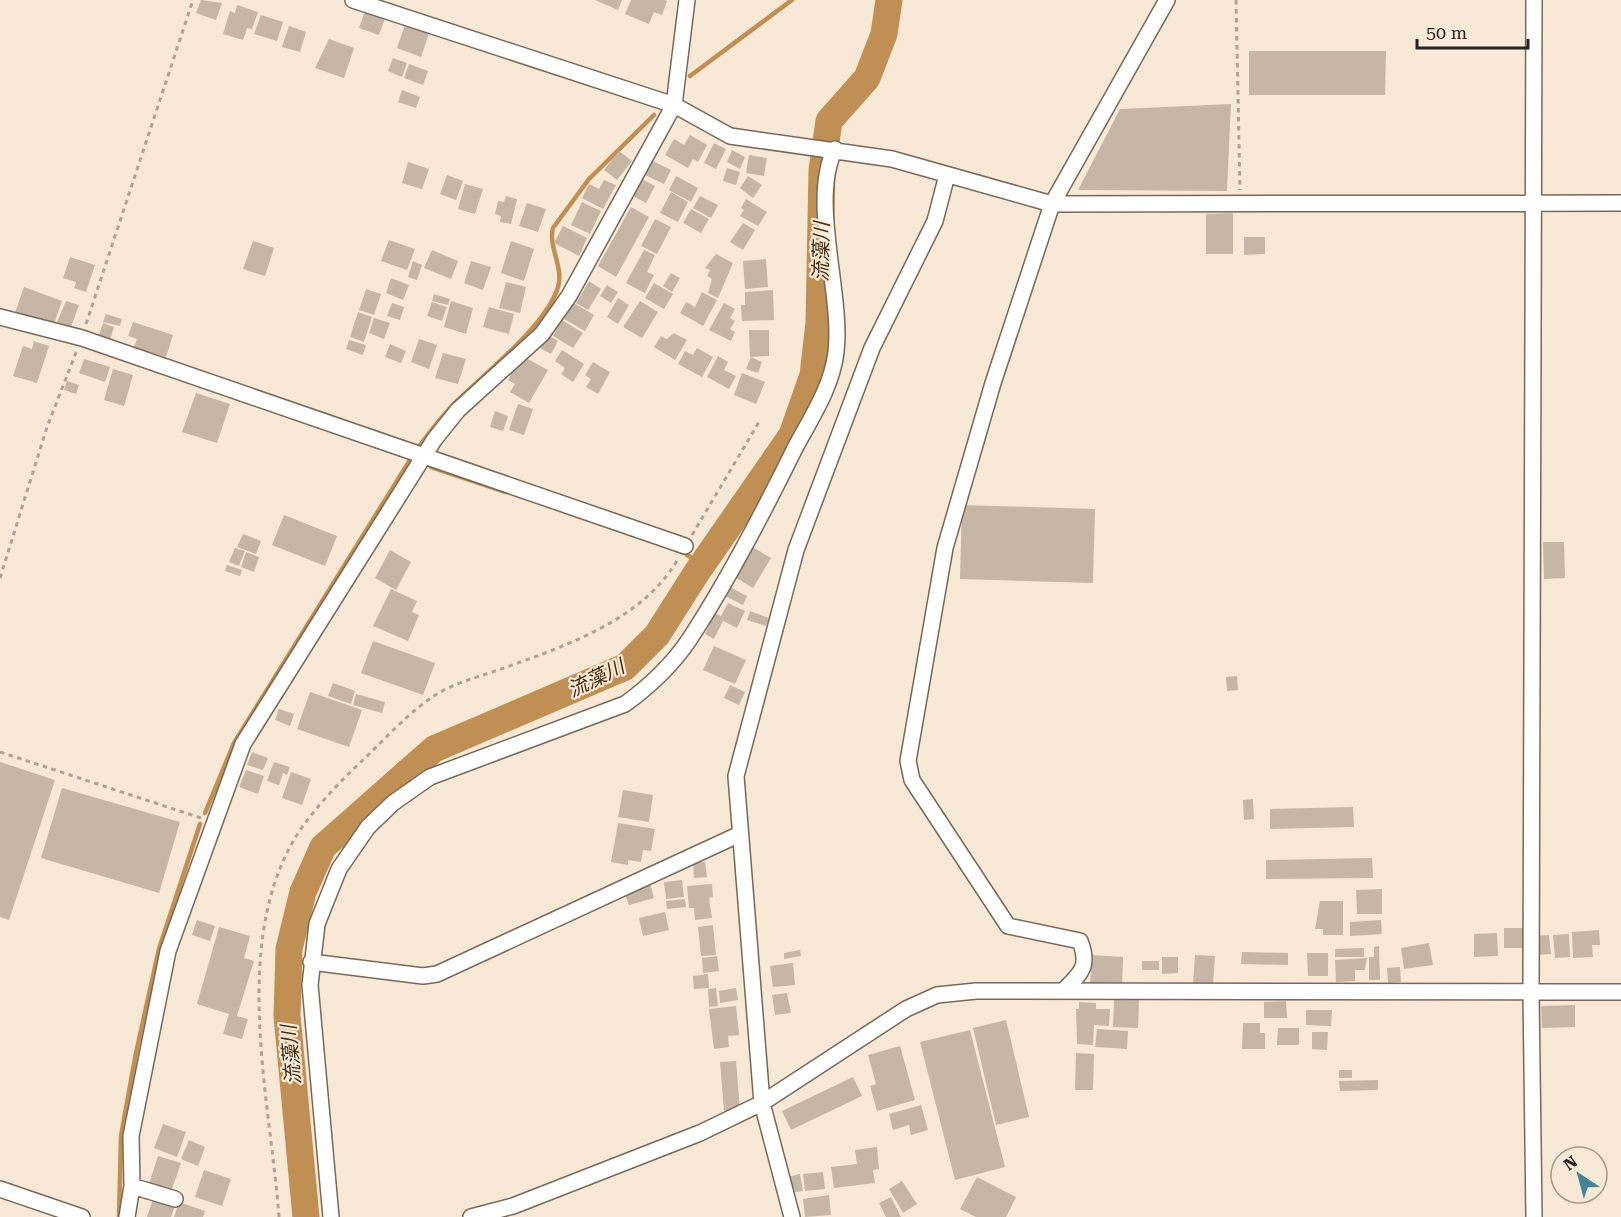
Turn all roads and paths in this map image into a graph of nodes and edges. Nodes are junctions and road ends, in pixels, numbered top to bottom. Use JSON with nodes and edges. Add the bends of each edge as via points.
{"nodes":[{"id":1,"x":193,"y":0,"type":"edge"},
{"id":2,"x":353,"y":0,"type":"edge"},
{"id":3,"x":687,"y":0,"type":"edge"},
{"id":4,"x":1167,"y":0,"type":"edge"},
{"id":5,"x":1236,"y":0,"type":"edge"},
{"id":6,"x":1534,"y":0,"type":"edge"},
{"id":7,"x":674,"y":105,"type":"junction"},
{"id":8,"x":834,"y":149,"type":"junction"},
{"id":9,"x":947,"y":175,"type":"junction"},
{"id":10,"x":1621,"y":203,"type":"edge"},
{"id":11,"x":1052,"y":204,"type":"junction"},
{"id":12,"x":1240,"y":204,"type":"junction"},
{"id":13,"x":1534,"y":204,"type":"junction"},
{"id":14,"x":0,"y":317,"type":"edge"},
{"id":15,"x":82,"y":338,"type":"junction"},
{"id":16,"x":416,"y":453,"type":"junction"},
{"id":17,"x":685,"y":546,"type":"dead end"},
{"id":18,"x":0,"y":578,"type":"edge"},
{"id":19,"x":0,"y":752,"type":"edge"},
{"id":20,"x":213,"y":822,"type":"junction"},
{"id":21,"x":741,"y":834,"type":"junction"},
{"id":22,"x":311,"y":962,"type":"junction"},
{"id":23,"x":1063,"y":991,"type":"junction"},
{"id":24,"x":1621,"y":992,"type":"edge"},
{"id":25,"x":1531,"y":993,"type":"junction"},
{"id":26,"x":762,"y":1103,"type":"junction"},
{"id":27,"x":132,"y":1186,"type":"junction"},
{"id":28,"x":0,"y":1190,"type":"edge"},
{"id":29,"x":175,"y":1199,"type":"dead end"},
{"id":30,"x":82,"y":1217,"type":"edge"},
{"id":31,"x":127,"y":1217,"type":"edge"},
{"id":32,"x":331,"y":1217,"type":"edge"},
{"id":33,"x":471,"y":1217,"type":"edge"},
{"id":34,"x":792,"y":1217,"type":"edge"},
{"id":35,"x":1534,"y":1217,"type":"edge"}],
"edges":[{"from":1,"to":15,"type":"path"},
{"from":2,"to":7,"type":"street"},
{"from":3,"to":7,"type":"street"},
{"from":4,"to":11,"type":"street"},
{"from":5,"to":12,"type":"path"},
{"from":6,"to":13,"type":"street"},
{"from":7,"to":8,"type":"street","via":[[730,136]]},
{"from":7,"to":16,"type":"street","via":[[569,296],[542,333]]},
{"from":8,"to":9,"type":"street","via":[[892,159]]},
{"from":8,"to":22,"type":"street","via":[[827,165],[836,324],[830,379],[759,521],[689,640],[644,691],[625,704],[430,777],[393,802],[368,828],[339,869],[317,924]]},
{"from":9,"to":11,"type":"street"},
{"from":9,"to":21,"type":"street","via":[[935,221],[872,348],[796,550],[737,783]]},
{"from":10,"to":13,"type":"street"},
{"from":11,"to":12,"type":"street"},
{"from":11,"to":23,"type":"street","via":[[993,383],[945,548],[908,761],[912,780],[1008,926],[1080,941],[1086,956],[1081,973]]},
{"from":12,"to":13,"type":"street"},
{"from":13,"to":25,"type":"street"},
{"from":14,"to":15,"type":"street"},
{"from":15,"to":16,"type":"street"},
{"from":15,"to":18,"type":"path","via":[[47,427]]},
{"from":16,"to":17,"type":"street"},
{"from":16,"to":20,"type":"street","via":[[243,744]]},
{"from":19,"to":20,"type":"path"},
{"from":20,"to":27,"type":"street","via":[[168,951],[131,1136]]},
{"from":21,"to":22,"type":"street","via":[[437,974],[423,976]]},
{"from":21,"to":26,"type":"street"},
{"from":22,"to":32,"type":"street"},
{"from":23,"to":25,"type":"street"},
{"from":23,"to":26,"type":"street","via":[[937,995],[906,1009]]},
{"from":24,"to":25,"type":"street"},
{"from":25,"to":35,"type":"street"},
{"from":26,"to":33,"type":"street","via":[[656,1152],[513,1206]]},
{"from":26,"to":34,"type":"street"},
{"from":27,"to":29,"type":"street"},
{"from":27,"to":31,"type":"street"},
{"from":28,"to":30,"type":"street"}]}
